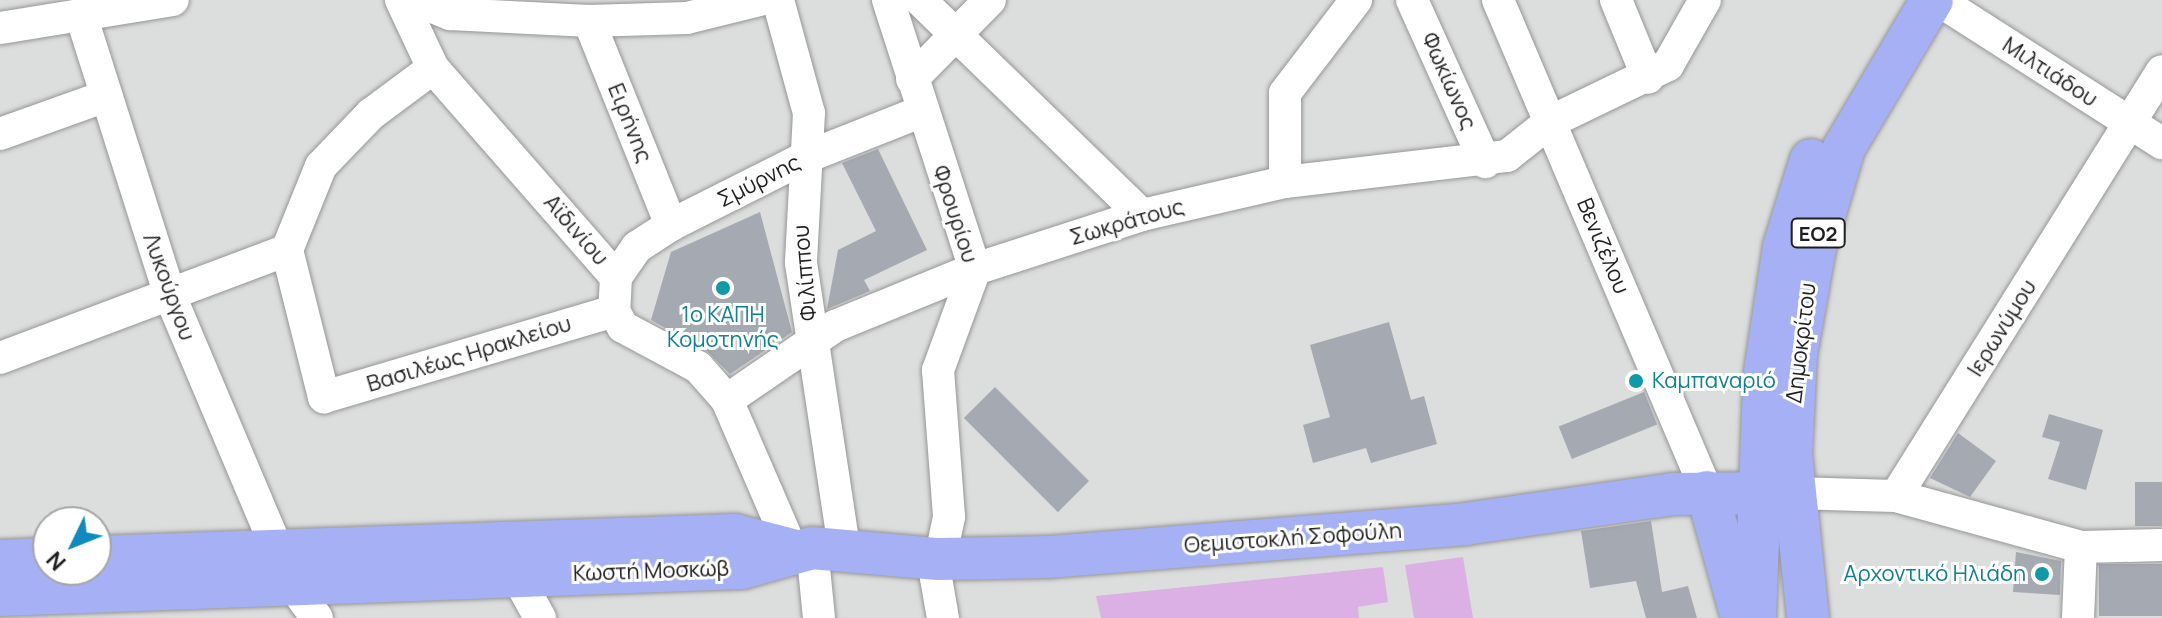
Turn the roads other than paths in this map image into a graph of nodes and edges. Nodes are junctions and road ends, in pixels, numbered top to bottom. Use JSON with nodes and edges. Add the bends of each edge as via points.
{"nodes":[{"id":1,"x":173,"y":0,"type":"edge"},
{"id":2,"x":401,"y":0,"type":"edge"},
{"id":3,"x":415,"y":0,"type":"edge"},
{"id":4,"x":760,"y":0,"type":"edge"},
{"id":5,"x":778,"y":0,"type":"edge"},
{"id":6,"x":888,"y":0,"type":"edge"},
{"id":7,"x":920,"y":0,"type":"edge"},
{"id":8,"x":990,"y":0,"type":"edge"},
{"id":9,"x":1356,"y":0,"type":"edge"},
{"id":10,"x":1412,"y":0,"type":"edge"},
{"id":11,"x":1498,"y":0,"type":"edge"},
{"id":12,"x":1616,"y":0,"type":"edge"},
{"id":13,"x":1705,"y":0,"type":"edge"},
{"id":14,"x":1896,"y":0,"type":"edge"},
{"id":15,"x":1932,"y":0,"type":"edge"},
{"id":16,"x":1938,"y":0,"type":"edge"},
{"id":17,"x":638,"y":9,"type":"edge"},
{"id":18,"x":81,"y":15,"type":"junction"},
{"id":19,"x":589,"y":21,"type":"junction"},
{"id":20,"x":0,"y":28,"type":"edge"},
{"id":21,"x":960,"y":34,"type":"junction"},
{"id":22,"x":433,"y":68,"type":"junction"},
{"id":23,"x":2162,"y":71,"type":"edge"},
{"id":24,"x":1648,"y":78,"type":"junction"},
{"id":25,"x":912,"y":79,"type":"junction"},
{"id":26,"x":106,"y":96,"type":"junction"},
{"id":27,"x":920,"y":112,"type":"junction"},
{"id":28,"x":1550,"y":122,"type":"junction"},
{"id":29,"x":2130,"y":123,"type":"junction"},
{"id":30,"x":0,"y":134,"type":"edge"},
{"id":31,"x":2162,"y":143,"type":"edge"},
{"id":32,"x":804,"y":158,"type":"junction"},
{"id":33,"x":1485,"y":162,"type":"junction"},
{"id":34,"x":1285,"y":182,"type":"junction"},
{"id":35,"x":1142,"y":215,"type":"junction"},
{"id":36,"x":671,"y":225,"type":"junction"},
{"id":37,"x":287,"y":250,"type":"junction"},
{"id":38,"x":975,"y":269,"type":"junction"},
{"id":39,"x":616,"y":277,"type":"junction"},
{"id":40,"x":171,"y":298,"type":"junction"},
{"id":41,"x":614,"y":311,"type":"junction"},
{"id":42,"x":812,"y":339,"type":"junction"},
{"id":43,"x":0,"y":358,"type":"edge"},
{"id":44,"x":727,"y":400,"type":"junction"},
{"id":45,"x":1707,"y":492,"type":"junction"},
{"id":46,"x":1775,"y":492,"type":"junction"},
{"id":47,"x":1896,"y":496,"type":"junction"},
{"id":48,"x":2162,"y":545,"type":"edge"},
{"id":49,"x":2081,"y":547,"type":"junction"},
{"id":50,"x":816,"y":549,"type":"junction"},
{"id":51,"x":112,"y":558,"type":"edge"},
{"id":52,"x":939,"y":559,"type":"junction"},
{"id":53,"x":32,"y":560,"type":"edge"},
{"id":54,"x":0,"y":561,"type":"edge"},
{"id":55,"x":285,"y":567,"type":"junction"},
{"id":56,"x":517,"y":576,"type":"junction"},
{"id":57,"x":0,"y":595,"type":"edge"},
{"id":58,"x":317,"y":618,"type":"edge"},
{"id":59,"x":540,"y":618,"type":"edge"},
{"id":60,"x":819,"y":618,"type":"edge"},
{"id":61,"x":943,"y":618,"type":"edge"},
{"id":62,"x":1743,"y":618,"type":"edge"},
{"id":63,"x":1755,"y":618,"type":"edge"},
{"id":64,"x":1808,"y":618,"type":"edge"},
{"id":65,"x":2078,"y":618,"type":"edge"}],
"edges":[{"from":1,"to":18,"type":"street"},
{"from":2,"to":22,"type":"street","name":"Αϊδινίου"},
{"from":3,"to":19,"type":"street","via":[[450,14]]},
{"from":4,"to":17,"type":"street","via":[[687,18]]},
{"from":5,"to":32,"type":"street","name":"Φιλίππου","via":[[809,113]]},
{"from":6,"to":25,"type":"street","name":"Φρουρίου"},
{"from":7,"to":21,"type":"street"},
{"from":8,"to":21,"type":"street"},
{"from":9,"to":34,"type":"street","via":[[1285,93]]},
{"from":10,"to":33,"type":"street","name":"Φωκίωνος"},
{"from":11,"to":28,"type":"street","name":"Βενιζέλου"},
{"from":12,"to":24,"type":"street"},
{"from":13,"to":24,"type":"street","name":"Σωκράτους","via":[[1673,59]]},
{"from":14,"to":46,"type":"main road","name":"Δημοκρίτου","number":"ΕΟ2","via":[[1835,108],[1791,220],[1770,332]]},
{"from":15,"to":46,"type":"main road","name":"Δημοκρίτου","number":"ΕΟ2","via":[[1860,116],[1830,187]]},
{"from":16,"to":29,"type":"street","name":"Μιλτιάδου"},
{"from":17,"to":19,"type":"street"},
{"from":18,"to":20,"type":"street"},
{"from":18,"to":26,"type":"street","name":"Λυκούργου"},
{"from":19,"to":36,"type":"street","name":"Ειρήνης"},
{"from":21,"to":25,"type":"street"},
{"from":21,"to":35,"type":"street"},
{"from":22,"to":37,"type":"street","via":[[371,114],[321,166]]},
{"from":22,"to":39,"type":"street","name":"Αϊδινίου"},
{"from":23,"to":29,"type":"street","name":"Ιερωνύμου"},
{"from":24,"to":28,"type":"street","name":"Σωκράτους"},
{"from":25,"to":27,"type":"street","name":"Φρουρίου"},
{"from":26,"to":30,"type":"street"},
{"from":26,"to":40,"type":"street","name":"Λυκούργου"},
{"from":27,"to":32,"type":"street","name":"Σμύρνης"},
{"from":27,"to":38,"type":"street","name":"Φρουρίου"},
{"from":28,"to":33,"type":"street","name":"Σωκράτους","via":[[1524,147]]},
{"from":28,"to":45,"type":"street","name":"Βενιζέλου"},
{"from":29,"to":31,"type":"street","name":"Μιλτιάδου"},
{"from":29,"to":47,"type":"street","name":"Ιερωνύμου"},
{"from":32,"to":36,"type":"street","name":"Σμύρνης"},
{"from":32,"to":42,"type":"street","name":"Φιλίππου","via":[[801,263]]},
{"from":33,"to":34,"type":"street","name":"Σωκράτους"},
{"from":34,"to":35,"type":"street","name":"Σωκράτους"},
{"from":35,"to":38,"type":"street","name":"Σωκράτους"},
{"from":36,"to":39,"type":"street","name":"Σμύρνης","via":[[637,247]]},
{"from":37,"to":40,"type":"street"},
{"from":37,"to":41,"type":"street","name":"Βασιλέως Ηρακλείου","via":[[324,397]]},
{"from":38,"to":42,"type":"street","name":"Σωκράτους"},
{"from":38,"to":52,"type":"street","name":"Φρουρίου","via":[[938,370],[949,517]]},
{"from":39,"to":41,"type":"street","name":"Αϊδινίου"},
{"from":40,"to":43,"type":"street"},
{"from":40,"to":55,"type":"street","name":"Λυκούργου"},
{"from":41,"to":44,"type":"street","via":[[634,339],[693,363]]},
{"from":42,"to":44,"type":"street","name":"Σωκράτους"},
{"from":42,"to":50,"type":"street","name":"Φιλίππου"},
{"from":44,"to":50,"type":"street"},
{"from":45,"to":46,"type":"main road","name":"Θεμιστοκλή Σοφούλη"},
{"from":45,"to":52,"type":"main road","name":"Θεμιστοκλή Σοφούλη","via":[[1390,532]]},
{"from":45,"to":62,"type":"main road"},
{"from":46,"to":47,"type":"street"},
{"from":46,"to":63,"type":"main road","name":"Δημοκρίτου","number":"ΕΟ2"},
{"from":46,"to":64,"type":"main road","name":"Δημοκρίτου","number":"ΕΟ2"},
{"from":47,"to":49,"type":"street"},
{"from":48,"to":49,"type":"street"},
{"from":49,"to":65,"type":"street"},
{"from":50,"to":52,"type":"main road","name":"Θεμιστοκλή Σοφούλη"},
{"from":50,"to":55,"type":"main road","name":"Κωστή Μοσκώβ","via":[[735,535]]},
{"from":50,"to":56,"type":"main road","name":"Κωστή Μοσκώβ","via":[[742,568]]},
{"from":50,"to":60,"type":"street","name":"Φιλίππου"},
{"from":51,"to":55,"type":"main road","name":"Κωστή Μοσκώβ"},
{"from":52,"to":61,"type":"street","name":"Φρουρίου"},
{"from":53,"to":54,"type":"main road"},
{"from":55,"to":56,"type":"main road","name":"Κωστή Μοσκώβ"},
{"from":55,"to":57,"type":"main road","name":"Κωστή Μοσκώβ"},
{"from":55,"to":58,"type":"street","name":"Λυκούργου"},
{"from":56,"to":59,"type":"street"}]}
